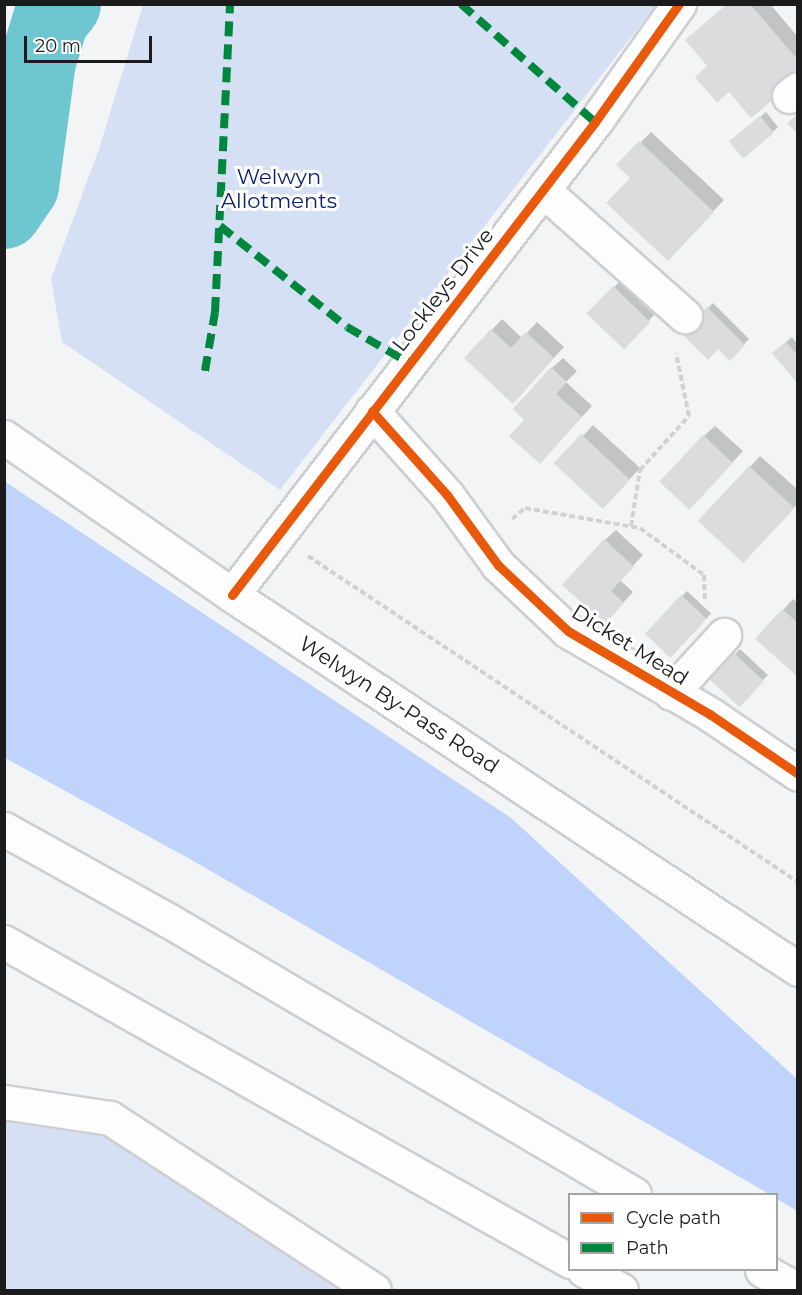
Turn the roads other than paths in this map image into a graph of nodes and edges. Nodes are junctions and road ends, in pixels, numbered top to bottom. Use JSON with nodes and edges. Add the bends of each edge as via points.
{"nodes":[{"id":1,"x":679,"y":4,"type":"edge"},
{"id":2,"x":543,"y":190,"type":"junction"},
{"id":3,"x":685,"y":316,"type":"road end"},
{"id":4,"x":372,"y":411,"type":"junction"},
{"id":5,"x":4,"y":437,"type":"edge"},
{"id":6,"x":232,"y":595,"type":"junction"},
{"id":7,"x":724,"y":634,"type":"road end"},
{"id":8,"x":670,"y":693,"type":"junction"},
{"id":9,"x":798,"y":774,"type":"edge"},
{"id":10,"x":4,"y":829,"type":"edge"},
{"id":11,"x":4,"y":942,"type":"edge"},
{"id":12,"x":798,"y":969,"type":"edge"},
{"id":13,"x":4,"y":1102,"type":"edge"},
{"id":14,"x":632,"y":1193,"type":"edge"},
{"id":15,"x":568,"y":1260,"type":"edge"},
{"id":16,"x":588,"y":1271,"type":"edge"},
{"id":17,"x":765,"y":1271,"type":"edge"},
{"id":18,"x":374,"y":1290,"type":"edge"},
{"id":19,"x":621,"y":1290,"type":"edge"},
{"id":20,"x":798,"y":1290,"type":"edge"}],
"edges":[{"from":1,"to":2,"type":"main road","name":"Lockleys Drive"},
{"from":2,"to":3,"type":"main road"},
{"from":2,"to":4,"type":"main road","name":"Lockleys Drive"},
{"from":4,"to":6,"type":"main road","name":"Lockleys Drive"},
{"from":4,"to":8,"type":"main road","name":"Dicket Mead","via":[[447,495],[498,566],[568,631]]},
{"from":5,"to":6,"type":"main road","name":"Welwyn By-Pass Road"},
{"from":6,"to":12,"type":"main road","name":"Welwyn By-Pass Road"},
{"from":7,"to":8,"type":"main road"},
{"from":8,"to":9,"type":"main road","name":"Dicket Mead"},
{"from":10,"to":14,"type":"main road","via":[[166,919]]},
{"from":11,"to":15,"type":"main road"},
{"from":13,"to":18,"type":"main road","via":[[110,1118]]},
{"from":16,"to":19,"type":"main road"},
{"from":17,"to":20,"type":"main road"}]}
